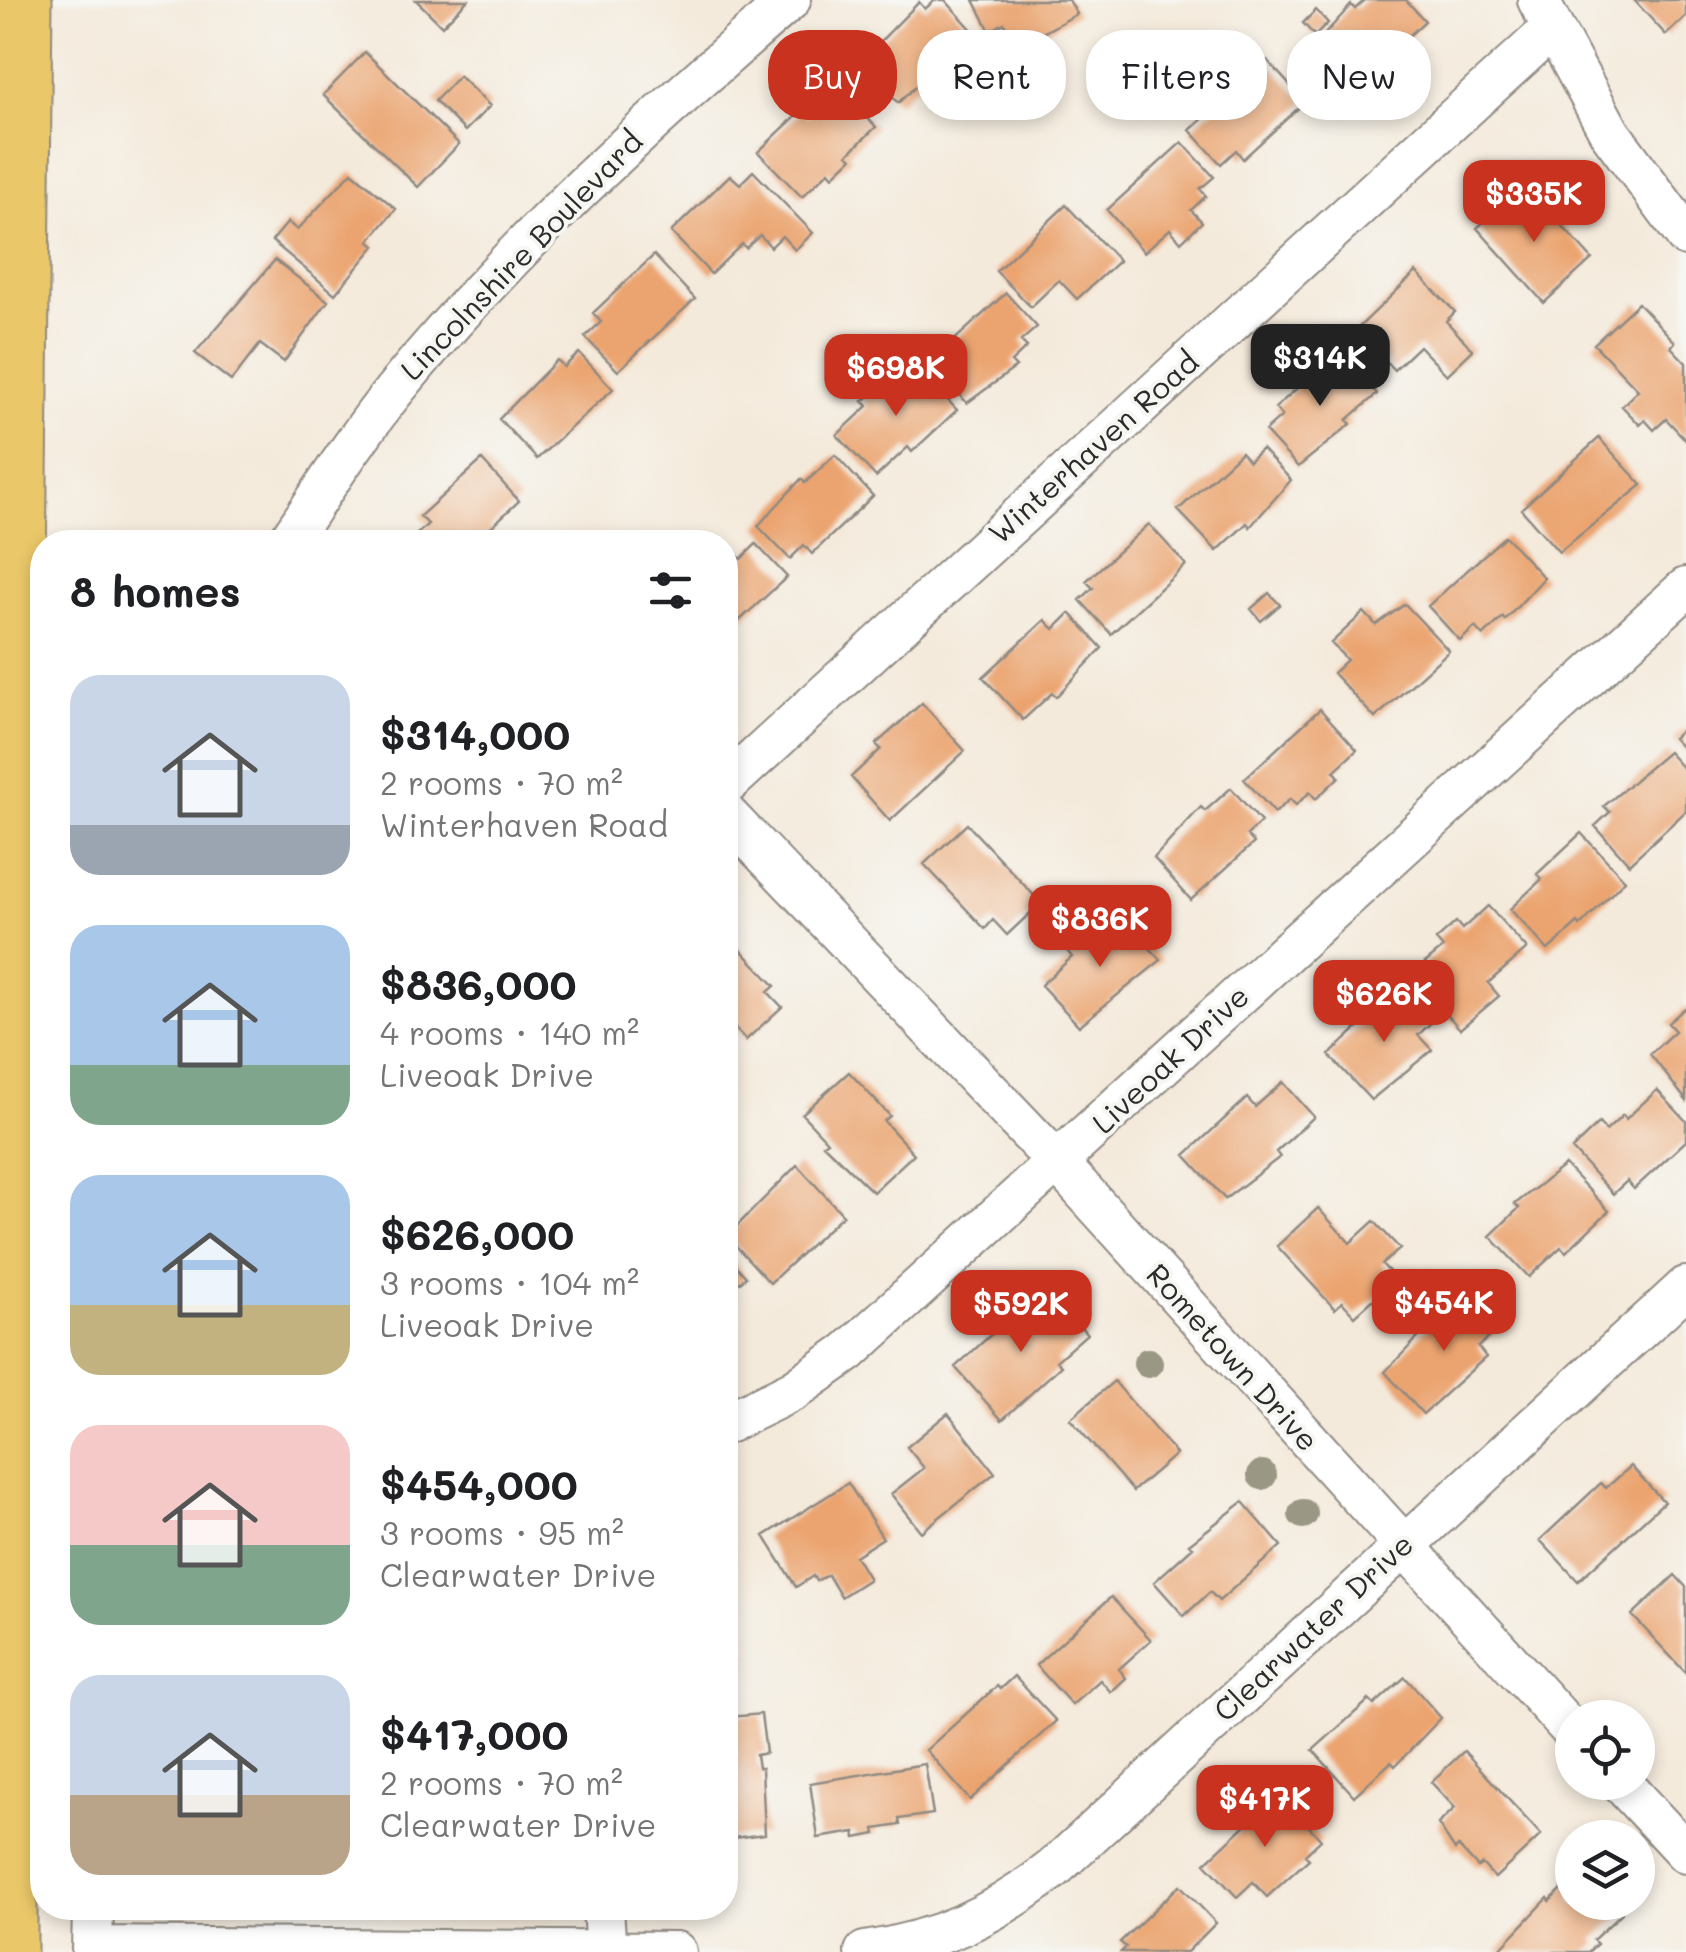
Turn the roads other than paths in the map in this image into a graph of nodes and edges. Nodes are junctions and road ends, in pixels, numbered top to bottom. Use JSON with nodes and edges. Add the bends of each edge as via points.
{"nodes":[{"id":1,"x":24,"y":0,"type":"edge"},
{"id":2,"x":790,"y":0,"type":"edge"},
{"id":3,"x":1545,"y":15,"type":"edge"},
{"id":4,"x":1686,"y":236,"type":"edge"},
{"id":5,"x":296,"y":530,"type":"edge"},
{"id":6,"x":1686,"y":588,"type":"edge"},
{"id":7,"x":738,"y":774,"type":"edge"},
{"id":8,"x":738,"y":827,"type":"edge"},
{"id":9,"x":1059,"y":1164,"type":"junction"},
{"id":10,"x":1686,"y":1286,"type":"edge"},
{"id":11,"x":738,"y":1418,"type":"edge"},
{"id":12,"x":1401,"y":1547,"type":"junction"},
{"id":13,"x":1555,"y":1713,"type":"edge"},
{"id":14,"x":1637,"y":1800,"type":"edge"},
{"id":15,"x":1686,"y":1853,"type":"edge"},
{"id":16,"x":604,"y":1920,"type":"edge"},
{"id":17,"x":92,"y":1935,"type":"edge"},
{"id":18,"x":606,"y":1951,"type":"edge"},
{"id":19,"x":9,"y":1952,"type":"edge"},
{"id":20,"x":676,"y":1952,"type":"edge"},
{"id":21,"x":865,"y":1952,"type":"edge"}],
"edges":[{"from":1,"to":19,"type":"highway"},
{"from":2,"to":5,"type":"street","name":"Lincolnshire Boulevard","via":[[587,181],[495,276],[392,393]]},
{"from":3,"to":4,"type":"street","via":[[1610,134]]},
{"from":3,"to":7,"type":"street","name":"Winterhaven Road"},
{"from":6,"to":9,"type":"street","name":"Liveoak Drive"},
{"from":8,"to":9,"type":"street","name":"Rometown Drive"},
{"from":9,"to":11,"type":"street","name":"Liveoak Drive","via":[[837,1361]]},
{"from":9,"to":12,"type":"street","name":"Rometown Drive"},
{"from":10,"to":12,"type":"street","name":"Clearwater Drive"},
{"from":12,"to":13,"type":"street","name":"Rometown Drive"},
{"from":12,"to":21,"type":"street","name":"Clearwater Drive","via":[[1021,1894],[942,1936]]},
{"from":14,"to":15,"type":"street"},
{"from":16,"to":18,"type":"street"},
{"from":17,"to":18,"type":"street"},
{"from":18,"to":20,"type":"street"}]}
